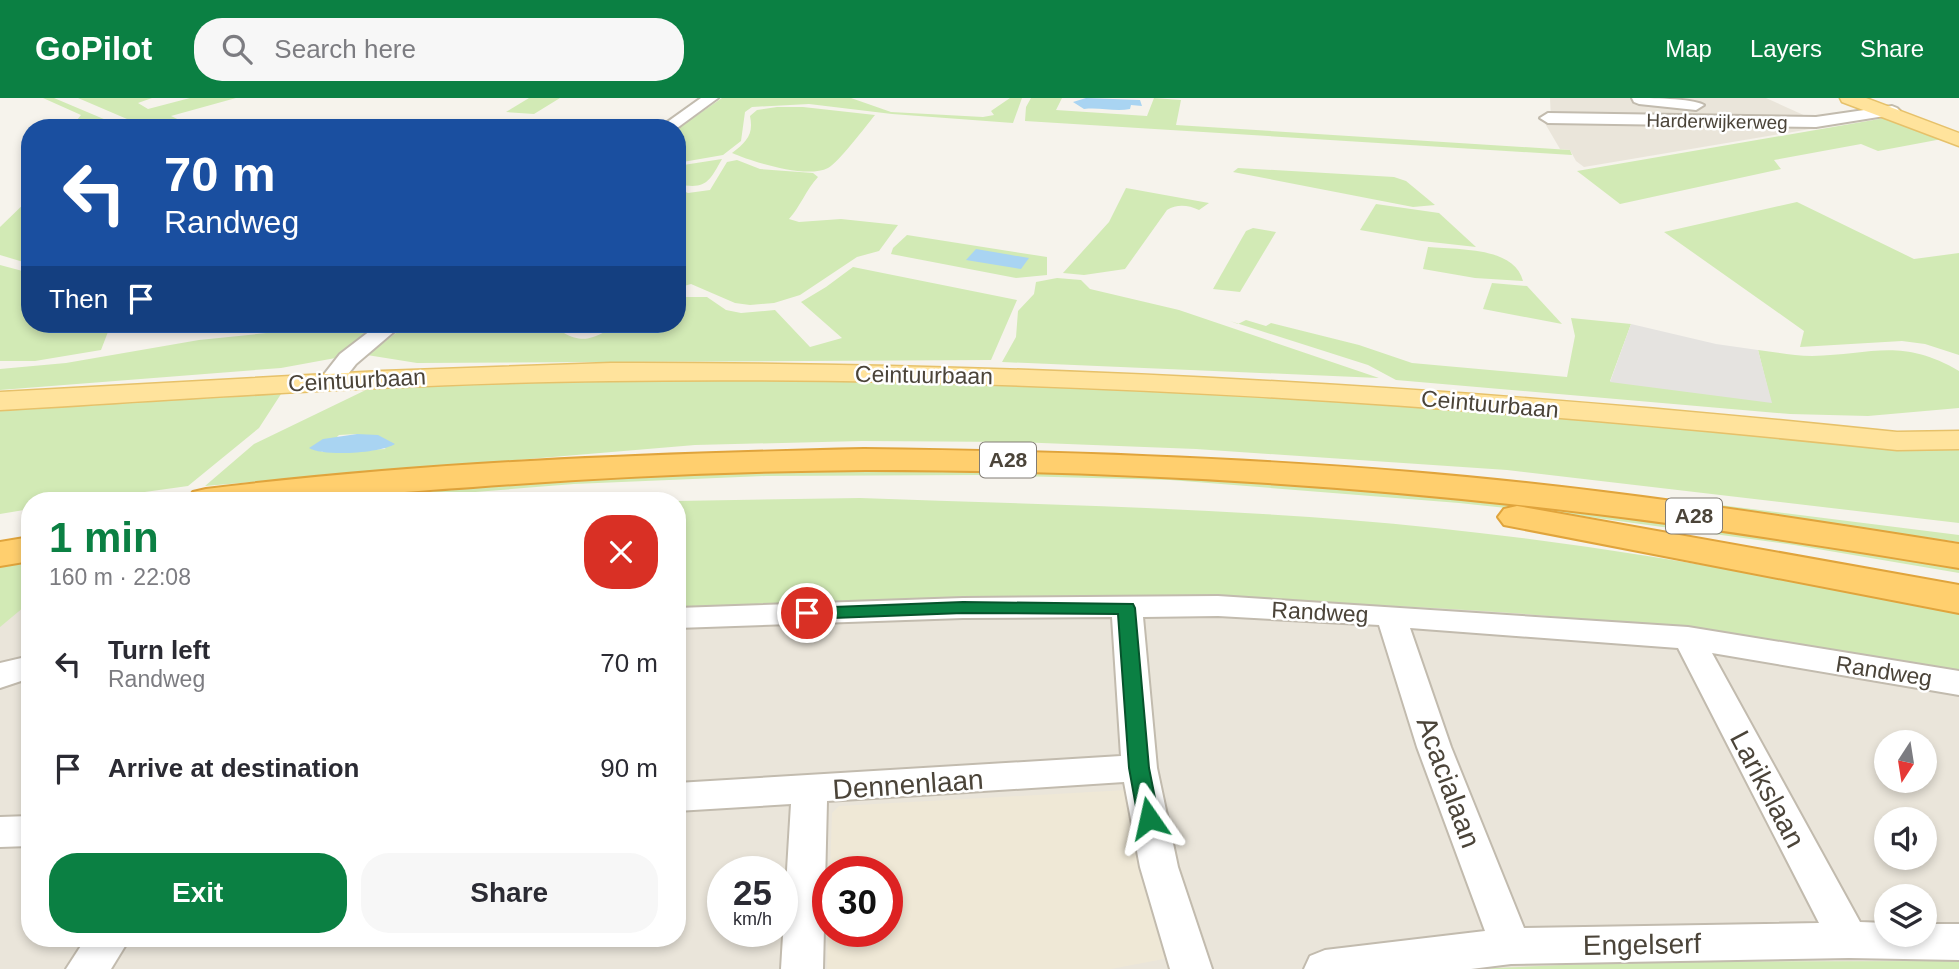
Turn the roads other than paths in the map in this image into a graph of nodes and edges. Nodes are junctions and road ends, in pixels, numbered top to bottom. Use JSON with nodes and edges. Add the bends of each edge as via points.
{"nodes":[{"id":1,"x":710,"y":98,"type":"edge"},
{"id":2,"x":1849,"y":98,"type":"edge"},
{"id":3,"x":1858,"y":98,"type":"edge"},
{"id":4,"x":1639,"y":99,"type":"edge"},
{"id":5,"x":1888,"y":112,"type":"junction"},
{"id":6,"x":1548,"y":118,"type":"dead end"},
{"id":7,"x":680,"y":119,"type":"edge"},
{"id":8,"x":1733,"y":121,"type":"junction"},
{"id":9,"x":1959,"y":138,"type":"edge"},
{"id":10,"x":381,"y":333,"type":"edge"},
{"id":11,"x":330,"y":382,"type":"junction"},
{"id":12,"x":0,"y":401,"type":"edge"},
{"id":13,"x":1959,"y":427,"type":"edge"},
{"id":14,"x":1846,"y":435,"type":"junction"},
{"id":15,"x":1959,"y":440,"type":"edge"},
{"id":16,"x":1428,"y":484,"type":"junction"},
{"id":17,"x":290,"y":492,"type":"edge"},
{"id":18,"x":575,"y":492,"type":"edge"},
{"id":19,"x":1500,"y":514,"type":"junction"},
{"id":20,"x":21,"y":526,"type":"edge"},
{"id":21,"x":0,"y":529,"type":"edge"},
{"id":22,"x":1959,"y":531,"type":"edge"},
{"id":23,"x":21,"y":550,"type":"edge"},
{"id":24,"x":0,"y":554,"type":"edge"},
{"id":25,"x":1959,"y":556,"type":"edge"},
{"id":26,"x":1959,"y":581,"type":"edge"},
{"id":27,"x":1959,"y":600,"type":"edge"},
{"id":28,"x":1127,"y":608,"type":"junction"},
{"id":29,"x":1391,"y":616,"type":"junction"},
{"id":30,"x":686,"y":618,"type":"edge"},
{"id":31,"x":1688,"y":639,"type":"junction"},
{"id":32,"x":21,"y":669,"type":"edge"},
{"id":33,"x":0,"y":677,"type":"edge"},
{"id":34,"x":1959,"y":683,"type":"edge"},
{"id":35,"x":1139,"y":768,"type":"junction"},
{"id":36,"x":810,"y":790,"type":"junction"},
{"id":37,"x":686,"y":797,"type":"edge"},
{"id":38,"x":21,"y":831,"type":"edge"},
{"id":39,"x":0,"y":832,"type":"edge"},
{"id":40,"x":1849,"y":940,"type":"junction"},
{"id":41,"x":1959,"y":942,"type":"edge"},
{"id":42,"x":1511,"y":946,"type":"junction"},
{"id":43,"x":103,"y":947,"type":"edge"},
{"id":44,"x":87,"y":969,"type":"edge"},
{"id":45,"x":802,"y":969,"type":"edge"},
{"id":46,"x":1191,"y":969,"type":"edge"},
{"id":47,"x":1325,"y":969,"type":"edge"}],
"edges":[{"from":1,"to":7,"type":"street"},
{"from":2,"to":5,"type":"main road","name":"Harderwijkerweg"},
{"from":3,"to":5,"type":"main road","name":"Harderwijkerweg"},
{"from":4,"to":8,"type":"street","via":[[1699,105]]},
{"from":5,"to":8,"type":"street","name":"Harderwijkerweg","via":[[1816,122]]},
{"from":5,"to":9,"type":"main road","name":"Harderwijkerweg"},
{"from":6,"to":8,"type":"street","name":"Harderwijkerweg"},
{"from":10,"to":11,"type":"street","via":[[348,359]]},
{"from":11,"to":12,"type":"main road","name":"Ceintuurbaan"},
{"from":11,"to":14,"type":"main road","name":"Ceintuurbaan","via":[[613,372],[1038,378],[1446,400]]},
{"from":13,"to":14,"type":"main road","name":"Ceintuurbaan"},
{"from":14,"to":15,"type":"main road","name":"Ceintuurbaan","via":[[1897,441]]},
{"from":16,"to":17,"type":"highway","number":"A28","via":[[1210,467],[894,458],[588,467]]},
{"from":16,"to":22,"type":"highway","number":"A28","via":[[1645,492]]},
{"from":16,"to":25,"type":"highway","number":"A28","via":[[1733,521]]},
{"from":18,"to":19,"type":"highway","number":"A28","via":[[890,481],[1064,483]]},
{"from":19,"to":26,"type":"highway","number":"A28"},
{"from":19,"to":27,"type":"highway","number":"A28"},
{"from":20,"to":21,"type":"highway"},
{"from":23,"to":24,"type":"highway"},
{"from":28,"to":29,"type":"street","name":"Randweg","via":[[1218,606]]},
{"from":28,"to":30,"type":"street","name":"Randweg","via":[[963,608]]},
{"from":28,"to":35,"type":"street"},
{"from":29,"to":31,"type":"street","name":"Randweg"},
{"from":29,"to":42,"type":"street","name":"Acacialaan","via":[[1434,747]]},
{"from":31,"to":34,"type":"street","name":"Randweg"},
{"from":31,"to":40,"type":"street","name":"Larikslaan"},
{"from":32,"to":33,"type":"street"},
{"from":35,"to":36,"type":"street","name":"Dennenlaan"},
{"from":35,"to":46,"type":"street","via":[[1158,867]]},
{"from":36,"to":37,"type":"street","name":"Dennenlaan"},
{"from":36,"to":45,"type":"street"},
{"from":38,"to":39,"type":"street"},
{"from":40,"to":41,"type":"street","name":"Engelserf"},
{"from":40,"to":42,"type":"street","name":"Engelserf"},
{"from":42,"to":47,"type":"street","name":"Engelserf"},
{"from":43,"to":44,"type":"street"}]}
